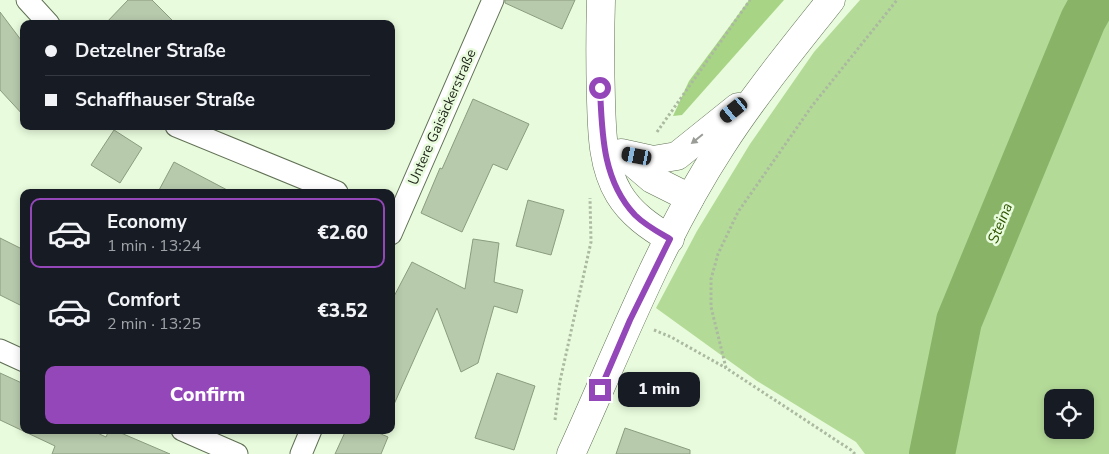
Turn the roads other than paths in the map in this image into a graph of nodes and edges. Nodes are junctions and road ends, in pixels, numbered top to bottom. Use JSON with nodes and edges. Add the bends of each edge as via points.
{"nodes":[{"id":1,"x":27,"y":0,"type":"edge"},
{"id":2,"x":493,"y":0,"type":"edge"},
{"id":3,"x":601,"y":0,"type":"edge"},
{"id":4,"x":831,"y":0,"type":"edge"},
{"id":5,"x":45,"y":20,"type":"edge"},
{"id":6,"x":762,"y":87,"type":"junction"},
{"id":7,"x":186,"y":130,"type":"edge"},
{"id":8,"x":612,"y":146,"type":"junction"},
{"id":9,"x":330,"y":189,"type":"edge"},
{"id":10,"x":690,"y":198,"type":"junction"},
{"id":11,"x":395,"y":220,"type":"edge"},
{"id":12,"x":670,"y":239,"type":"junction"},
{"id":13,"x":0,"y":350,"type":"edge"},
{"id":14,"x":20,"y":359,"type":"edge"},
{"id":15,"x":191,"y":434,"type":"edge"},
{"id":16,"x":309,"y":434,"type":"edge"},
{"id":17,"x":237,"y":454,"type":"edge"},
{"id":18,"x":301,"y":454,"type":"edge"},
{"id":19,"x":571,"y":454,"type":"edge"}],
"edges":[{"from":1,"to":5,"type":"street"},
{"from":2,"to":11,"type":"street","name":"Untere Gaisäckerstraße"},
{"from":3,"to":8,"type":"main road","via":[[599,54]]},
{"from":4,"to":6,"type":"main road"},
{"from":6,"to":8,"type":"main road","one_way":true,"via":[[677,156],[653,160]]},
{"from":6,"to":10,"type":"main road"},
{"from":7,"to":9,"type":"street"},
{"from":8,"to":10,"type":"main road","via":[[652,179]]},
{"from":8,"to":12,"type":"main road","via":[[608,168],[618,193],[635,215]]},
{"from":10,"to":12,"type":"main road"},
{"from":12,"to":19,"type":"main road"},
{"from":13,"to":14,"type":"street"},
{"from":15,"to":17,"type":"street"},
{"from":16,"to":18,"type":"street"}]}
